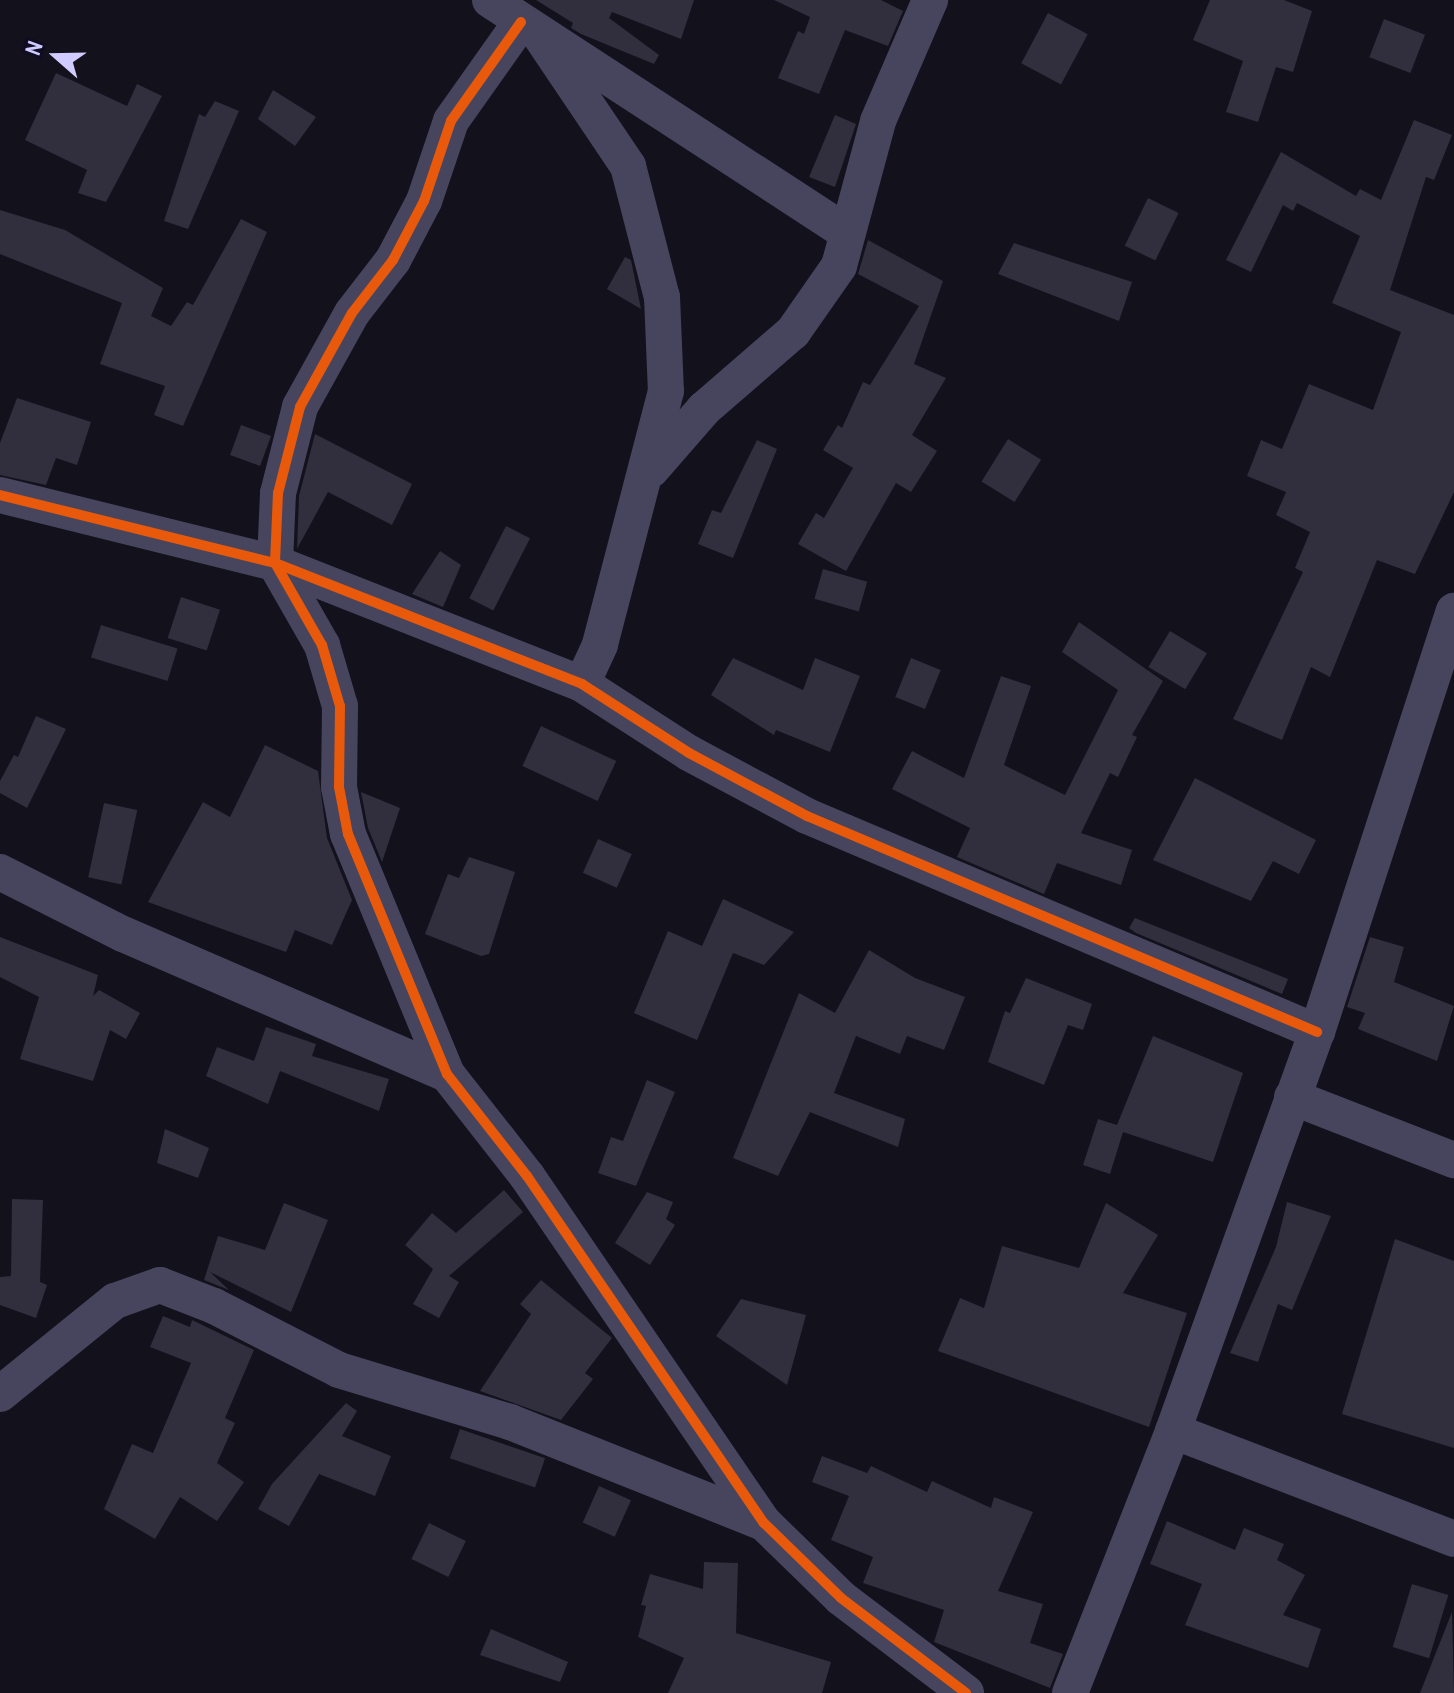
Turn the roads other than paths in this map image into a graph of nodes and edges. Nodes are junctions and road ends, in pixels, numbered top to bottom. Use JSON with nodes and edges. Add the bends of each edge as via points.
{"nodes":[{"id":1,"x":490,"y":0,"type":"edge"},
{"id":2,"x":930,"y":0,"type":"edge"},
{"id":3,"x":531,"y":29,"type":"junction"},
{"id":4,"x":847,"y":233,"type":"junction"},
{"id":5,"x":647,"y":474,"type":"junction"},
{"id":6,"x":0,"y":495,"type":"edge"},
{"id":7,"x":275,"y":563,"type":"junction"},
{"id":8,"x":1454,"y":611,"type":"edge"},
{"id":9,"x":582,"y":684,"type":"junction"},
{"id":10,"x":0,"y":872,"type":"edge"},
{"id":11,"x":1317,"y":1032,"type":"junction"},
{"id":12,"x":447,"y":1074,"type":"junction"},
{"id":13,"x":1292,"y":1097,"type":"junction"},
{"id":14,"x":1454,"y":1160,"type":"edge"},
{"id":15,"x":0,"y":1394,"type":"edge"},
{"id":16,"x":1173,"y":1431,"type":"junction"},
{"id":17,"x":764,"y":1523,"type":"junction"},
{"id":18,"x":1454,"y":1539,"type":"edge"},
{"id":19,"x":966,"y":1693,"type":"edge"},
{"id":20,"x":1070,"y":1693,"type":"edge"}],
"edges":[{"from":1,"to":3,"type":"street"},
{"from":2,"to":4,"type":"street","via":[[878,121]]},
{"from":3,"to":4,"type":"street"},
{"from":3,"to":5,"type":"street","via":[[628,166],[662,297],[666,391]]},
{"from":3,"to":7,"type":"street","via":[[451,121],[424,201],[393,260],[352,313],[300,407],[278,493]]},
{"from":4,"to":5,"type":"street","via":[[839,266],[793,332],[704,409]]},
{"from":5,"to":9,"type":"street","via":[[618,564],[600,645]]},
{"from":6,"to":7,"type":"street"},
{"from":7,"to":9,"type":"street"},
{"from":7,"to":12,"type":"street","via":[[322,645],[340,706],[339,787],[348,834]]},
{"from":8,"to":11,"type":"street"},
{"from":9,"to":11,"type":"street","via":[[689,753],[807,816]]},
{"from":10,"to":12,"type":"street","via":[[123,934]]},
{"from":11,"to":13,"type":"street"},
{"from":12,"to":17,"type":"street","via":[[527,1176]]},
{"from":13,"to":14,"type":"street"},
{"from":13,"to":16,"type":"street"},
{"from":15,"to":17,"type":"street","via":[[115,1301],[160,1285],[214,1306],[339,1370],[510,1422]]},
{"from":16,"to":18,"type":"street"},
{"from":16,"to":20,"type":"street"},
{"from":17,"to":19,"type":"street","via":[[841,1598]]}]}
